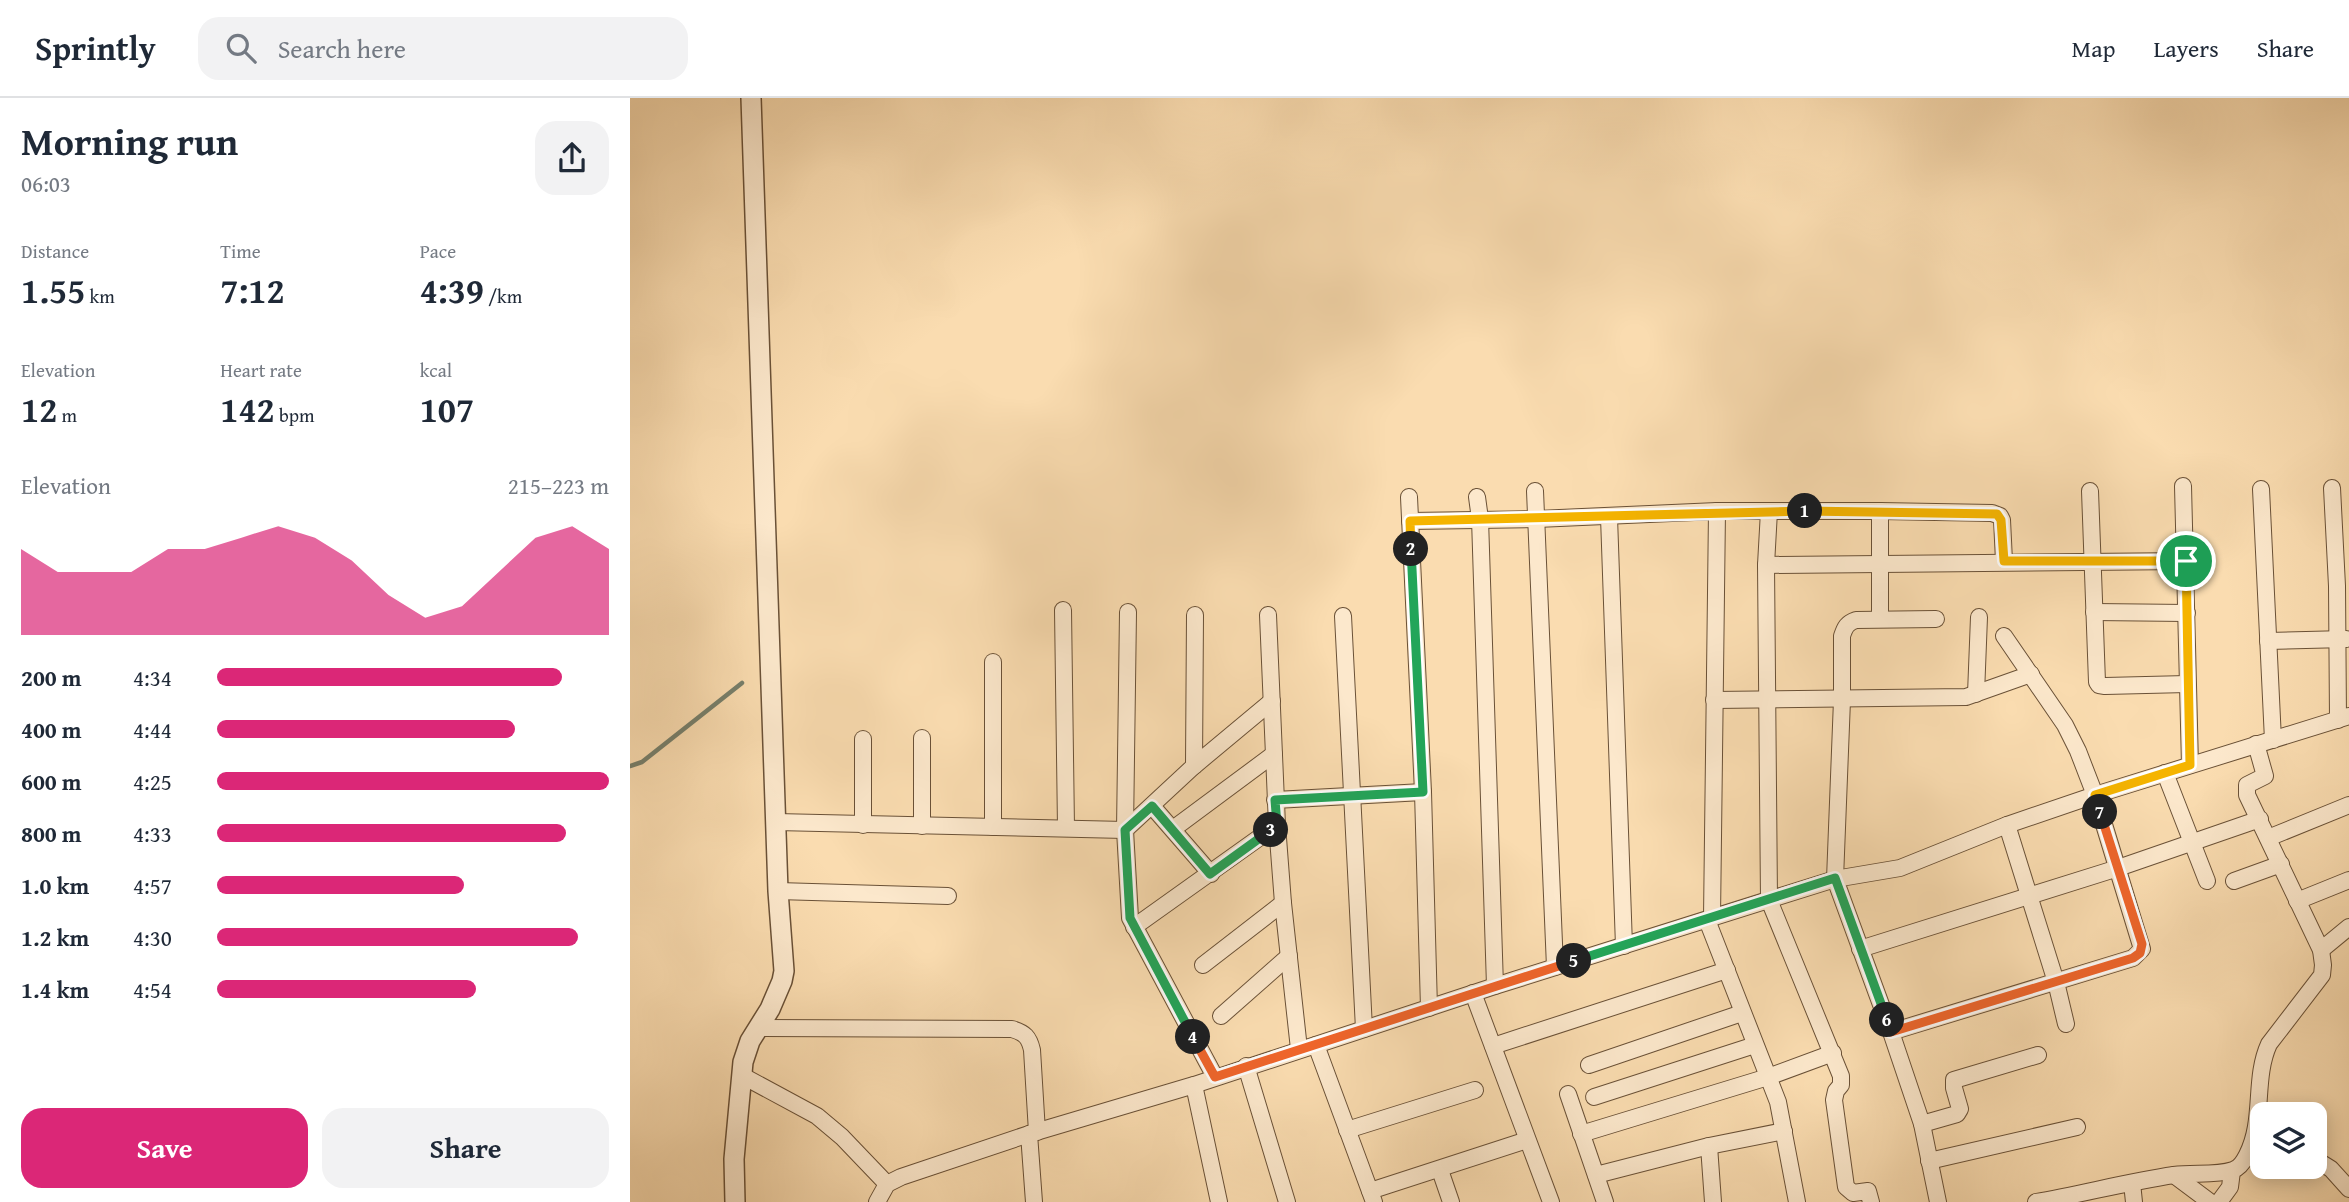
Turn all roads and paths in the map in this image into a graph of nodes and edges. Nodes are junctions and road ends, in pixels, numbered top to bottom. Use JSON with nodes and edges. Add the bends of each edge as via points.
{"nodes":[{"id":1,"x":751,"y":98,"type":"edge"},
{"id":2,"x":2183,"y":486,"type":"dead end"},
{"id":3,"x":2332,"y":488,"type":"dead end"},
{"id":4,"x":2261,"y":489,"type":"dead end"},
{"id":5,"x":1535,"y":491,"type":"dead end"},
{"id":6,"x":2090,"y":491,"type":"dead end"},
{"id":7,"x":1409,"y":497,"type":"dead end"},
{"id":8,"x":1477,"y":497,"type":"dead end"},
{"id":9,"x":1880,"y":510,"type":"junction"},
{"id":10,"x":1769,"y":511,"type":"junction"},
{"id":11,"x":1717,"y":512,"type":"junction"},
{"id":12,"x":1609,"y":517,"type":"junction"},
{"id":13,"x":1480,"y":519,"type":"junction"},
{"id":14,"x":1537,"y":519,"type":"junction"},
{"id":15,"x":1410,"y":521,"type":"junction"},
{"id":16,"x":2004,"y":561,"type":"junction"},
{"id":17,"x":2092,"y":561,"type":"junction"},
{"id":18,"x":2186,"y":561,"type":"junction"},
{"id":19,"x":1878,"y":564,"type":"junction"},
{"id":20,"x":1766,"y":565,"type":"junction"},
{"id":21,"x":2343,"y":586,"type":"edge"},
{"id":22,"x":1063,"y":610,"type":"dead end"},
{"id":23,"x":1128,"y":612,"type":"dead end"},
{"id":24,"x":2094,"y":612,"type":"junction"},
{"id":25,"x":2187,"y":612,"type":"junction"},
{"id":26,"x":1195,"y":615,"type":"dead end"},
{"id":27,"x":1268,"y":615,"type":"dead end"},
{"id":28,"x":1343,"y":616,"type":"dead end"},
{"id":29,"x":1979,"y":617,"type":"dead end"},
{"id":30,"x":1880,"y":619,"type":"junction"},
{"id":31,"x":1936,"y":619,"type":"dead end"},
{"id":32,"x":2004,"y":636,"type":"dead end"},
{"id":33,"x":2344,"y":639,"type":"edge"},
{"id":34,"x":2268,"y":641,"type":"junction"},
{"id":35,"x":993,"y":662,"type":"dead end"},
{"id":36,"x":2031,"y":674,"type":"junction"},
{"id":37,"x":2187,"y":684,"type":"junction"},
{"id":38,"x":1976,"y":694,"type":"junction"},
{"id":39,"x":1714,"y":700,"type":"junction"},
{"id":40,"x":1767,"y":700,"type":"junction"},
{"id":41,"x":1842,"y":700,"type":"junction"},
{"id":42,"x":1272,"y":701,"type":"junction"},
{"id":43,"x":2344,"y":718,"type":"edge"},
{"id":44,"x":922,"y":738,"type":"dead end"},
{"id":45,"x":863,"y":740,"type":"dead end"},
{"id":46,"x":2264,"y":742,"type":"junction"},
{"id":47,"x":1274,"y":754,"type":"junction"},
{"id":48,"x":2190,"y":765,"type":"junction"},
{"id":49,"x":1194,"y":766,"type":"junction"},
{"id":50,"x":2165,"y":773,"type":"junction"},
{"id":51,"x":1423,"y":792,"type":"junction"},
{"id":52,"x":2095,"y":795,"type":"junction"},
{"id":53,"x":1353,"y":796,"type":"junction"},
{"id":54,"x":1275,"y":800,"type":"junction"},
{"id":55,"x":2349,"y":805,"type":"edge"},
{"id":56,"x":1152,"y":806,"type":"junction"},
{"id":57,"x":2260,"y":819,"type":"junction"},
{"id":58,"x":776,"y":822,"type":"junction"},
{"id":59,"x":863,"y":825,"type":"junction"},
{"id":60,"x":1277,"y":825,"type":"junction"},
{"id":61,"x":2007,"y":825,"type":"junction"},
{"id":62,"x":922,"y":826,"type":"junction"},
{"id":63,"x":993,"y":827,"type":"junction"},
{"id":64,"x":1066,"y":828,"type":"junction"},
{"id":65,"x":1172,"y":829,"type":"junction"},
{"id":66,"x":1125,"y":830,"type":"junction"},
{"id":67,"x":2269,"y":838,"type":"junction"},
{"id":68,"x":2192,"y":844,"type":"junction"},
{"id":69,"x":2281,"y":864,"type":"junction"},
{"id":70,"x":2118,"y":869,"type":"junction"},
{"id":71,"x":1210,"y":874,"type":"junction"},
{"id":72,"x":1835,"y":878,"type":"junction"},
{"id":73,"x":2349,"y":880,"type":"edge"},
{"id":74,"x":2207,"y":881,"type":"dead end"},
{"id":75,"x":2234,"y":881,"type":"dead end"},
{"id":76,"x":778,"y":891,"type":"junction"},
{"id":77,"x":948,"y":896,"type":"dead end"},
{"id":78,"x":2030,"y":897,"type":"junction"},
{"id":79,"x":1769,"y":900,"type":"junction"},
{"id":80,"x":2297,"y":901,"type":"junction"},
{"id":81,"x":1283,"y":903,"type":"junction"},
{"id":82,"x":1710,"y":919,"type":"junction"},
{"id":83,"x":1134,"y":927,"type":"junction"},
{"id":84,"x":2349,"y":927,"type":"edge"},
{"id":85,"x":1624,"y":946,"type":"junction"},
{"id":86,"x":1860,"y":949,"type":"junction"},
{"id":87,"x":2321,"y":950,"type":"junction"},
{"id":88,"x":1289,"y":956,"type":"junction"},
{"id":89,"x":1203,"y":965,"type":"dead end"},
{"id":90,"x":1555,"y":967,"type":"junction"},
{"id":91,"x":1727,"y":970,"type":"junction"},
{"id":92,"x":2056,"y":982,"type":"junction"},
{"id":93,"x":1494,"y":986,"type":"junction"},
{"id":94,"x":1473,"y":993,"type":"junction"},
{"id":95,"x":1429,"y":1008,"type":"junction"},
{"id":96,"x":1742,"y":1013,"type":"junction"},
{"id":97,"x":1221,"y":1016,"type":"dead end"},
{"id":98,"x":2066,"y":1024,"type":"dead end"},
{"id":99,"x":759,"y":1028,"type":"junction"},
{"id":100,"x":1364,"y":1029,"type":"junction"},
{"id":101,"x":1891,"y":1032,"type":"junction"},
{"id":102,"x":1316,"y":1045,"type":"junction"},
{"id":103,"x":1755,"y":1045,"type":"junction"},
{"id":104,"x":1493,"y":1046,"type":"junction"},
{"id":105,"x":1299,"y":1049,"type":"junction"},
{"id":106,"x":1833,"y":1053,"type":"junction"},
{"id":107,"x":2038,"y":1055,"type":"dead end"},
{"id":108,"x":1589,"y":1065,"type":"dead end"},
{"id":109,"x":1246,"y":1066,"type":"junction"},
{"id":110,"x":741,"y":1075,"type":"junction"},
{"id":111,"x":1215,"y":1077,"type":"junction"},
{"id":112,"x":1768,"y":1077,"type":"junction"},
{"id":113,"x":1194,"y":1085,"type":"junction"},
{"id":114,"x":1475,"y":1090,"type":"dead end"},
{"id":115,"x":1568,"y":1094,"type":"dead end"},
{"id":116,"x":1594,"y":1097,"type":"dead end"},
{"id":117,"x":2260,"y":1102,"type":"edge"},
{"id":118,"x":1922,"y":1124,"type":"junction"},
{"id":119,"x":2077,"y":1126,"type":"dead end"},
{"id":120,"x":1347,"y":1130,"type":"junction"},
{"id":121,"x":1784,"y":1131,"type":"junction"},
{"id":122,"x":1033,"y":1133,"type":"junction"},
{"id":123,"x":1581,"y":1135,"type":"junction"},
{"id":124,"x":1527,"y":1140,"type":"junction"},
{"id":125,"x":1709,"y":1146,"type":"junction"},
{"id":126,"x":2250,"y":1148,"type":"edge"},
{"id":127,"x":1929,"y":1161,"type":"junction"},
{"id":128,"x":2327,"y":1166,"type":"edge"},
{"id":129,"x":1440,"y":1170,"type":"junction"},
{"id":130,"x":2232,"y":1171,"type":"junction"},
{"id":131,"x":1595,"y":1175,"type":"junction"},
{"id":132,"x":2174,"y":1175,"type":"junction"},
{"id":133,"x":2133,"y":1183,"type":"junction"},
{"id":134,"x":887,"y":1184,"type":"junction"},
{"id":135,"x":2349,"y":1189,"type":"edge"},
{"id":136,"x":1372,"y":1196,"type":"edge"},
{"id":137,"x":735,"y":1202,"type":"edge"},
{"id":138,"x":877,"y":1202,"type":"edge"},
{"id":139,"x":1034,"y":1202,"type":"edge"},
{"id":140,"x":1219,"y":1202,"type":"edge"},
{"id":141,"x":1287,"y":1202,"type":"edge"},
{"id":142,"x":1451,"y":1202,"type":"edge"},
{"id":143,"x":1551,"y":1202,"type":"edge"},
{"id":144,"x":1605,"y":1202,"type":"edge"},
{"id":145,"x":1713,"y":1202,"type":"edge"},
{"id":146,"x":1797,"y":1202,"type":"edge"},
{"id":147,"x":1871,"y":1202,"type":"edge"},
{"id":148,"x":1938,"y":1202,"type":"edge"},
{"id":149,"x":2036,"y":1202,"type":"edge"},
{"id":150,"x":2134,"y":1202,"type":"edge"},
{"id":151,"x":2210,"y":1202,"type":"edge"},
{"id":152,"x":2219,"y":1202,"type":"edge"}],
"edges":[{"from":1,"to":58,"type":"street"},
{"from":2,"to":18,"type":"street"},
{"from":3,"to":21,"type":"street"},
{"from":4,"to":34,"type":"street"},
{"from":5,"to":14,"type":"street"},
{"from":6,"to":17,"type":"street"},
{"from":7,"to":15,"type":"street"},
{"from":8,"to":13,"type":"street"},
{"from":9,"to":10,"type":"street"},
{"from":9,"to":16,"type":"street","via":[[1997,514]]},
{"from":9,"to":19,"type":"street"},
{"from":10,"to":11,"type":"street"},
{"from":10,"to":20,"type":"street"},
{"from":11,"to":12,"type":"street"},
{"from":11,"to":39,"type":"street"},
{"from":12,"to":14,"type":"street"},
{"from":12,"to":85,"type":"street"},
{"from":13,"to":14,"type":"street"},
{"from":13,"to":15,"type":"street"},
{"from":13,"to":93,"type":"street"},
{"from":14,"to":90,"type":"street"},
{"from":15,"to":51,"type":"street"},
{"from":16,"to":17,"type":"street"},
{"from":16,"to":19,"type":"street"},
{"from":17,"to":18,"type":"street"},
{"from":17,"to":24,"type":"street"},
{"from":18,"to":25,"type":"street"},
{"from":19,"to":20,"type":"street"},
{"from":19,"to":30,"type":"street"},
{"from":20,"to":40,"type":"street"},
{"from":21,"to":33,"type":"street"},
{"from":22,"to":64,"type":"street"},
{"from":23,"to":66,"type":"street"},
{"from":24,"to":25,"type":"street"},
{"from":24,"to":37,"type":"street","via":[[2099,685]]},
{"from":25,"to":37,"type":"street"},
{"from":26,"to":49,"type":"street"},
{"from":27,"to":42,"type":"street"},
{"from":28,"to":53,"type":"street"},
{"from":29,"to":38,"type":"street"},
{"from":30,"to":31,"type":"street"},
{"from":30,"to":41,"type":"street","via":[[1856,620],[1845,628]]},
{"from":32,"to":36,"type":"street"},
{"from":33,"to":34,"type":"street"},
{"from":33,"to":43,"type":"street"},
{"from":34,"to":46,"type":"street"},
{"from":35,"to":63,"type":"street"},
{"from":36,"to":38,"type":"street"},
{"from":36,"to":52,"type":"street","via":[[2072,738]]},
{"from":37,"to":48,"type":"street"},
{"from":38,"to":41,"type":"street","via":[[1966,698]]},
{"from":39,"to":40,"type":"street"},
{"from":39,"to":82,"type":"street"},
{"from":40,"to":41,"type":"street"},
{"from":40,"to":79,"type":"street"},
{"from":41,"to":72,"type":"street"},
{"from":42,"to":47,"type":"street"},
{"from":42,"to":49,"type":"street"},
{"from":43,"to":46,"type":"street"},
{"from":44,"to":62,"type":"street"},
{"from":45,"to":59,"type":"street"},
{"from":46,"to":48,"type":"street"},
{"from":46,"to":57,"type":"street","via":[[2265,776],[2246,789]]},
{"from":47,"to":54,"type":"street"},
{"from":47,"to":65,"type":"street"},
{"from":48,"to":50,"type":"street"},
{"from":49,"to":56,"type":"street"},
{"from":50,"to":52,"type":"street"},
{"from":50,"to":68,"type":"street"},
{"from":51,"to":53,"type":"street"},
{"from":51,"to":95,"type":"street"},
{"from":52,"to":61,"type":"street"},
{"from":52,"to":70,"type":"street"},
{"from":53,"to":54,"type":"street"},
{"from":53,"to":100,"type":"street"},
{"from":54,"to":60,"type":"street"},
{"from":55,"to":67,"type":"street"},
{"from":56,"to":65,"type":"street"},
{"from":56,"to":66,"type":"street"},
{"from":57,"to":67,"type":"street"},
{"from":57,"to":68,"type":"street"},
{"from":58,"to":59,"type":"street"},
{"from":58,"to":76,"type":"street"},
{"from":59,"to":62,"type":"street"},
{"from":60,"to":71,"type":"street"},
{"from":60,"to":81,"type":"street"},
{"from":61,"to":72,"type":"street","via":[[1900,868]]},
{"from":61,"to":78,"type":"street"},
{"from":62,"to":63,"type":"street"},
{"from":63,"to":64,"type":"street"},
{"from":64,"to":66,"type":"street"},
{"from":65,"to":71,"type":"street"},
{"from":66,"to":83,"type":"street"},
{"from":67,"to":69,"type":"street"},
{"from":68,"to":70,"type":"street"},
{"from":68,"to":74,"type":"street"},
{"from":69,"to":75,"type":"street"},
{"from":69,"to":80,"type":"street"},
{"from":70,"to":78,"type":"street"},
{"from":70,"to":92,"type":"street","via":[[2143,949],[2133,958]]},
{"from":71,"to":83,"type":"street"},
{"from":72,"to":79,"type":"street"},
{"from":72,"to":86,"type":"street"},
{"from":73,"to":80,"type":"street"},
{"from":76,"to":77,"type":"street"},
{"from":76,"to":99,"type":"street","via":[[782,981]]},
{"from":78,"to":86,"type":"street"},
{"from":78,"to":92,"type":"street"},
{"from":79,"to":82,"type":"street"},
{"from":79,"to":106,"type":"street"},
{"from":80,"to":87,"type":"street"},
{"from":81,"to":88,"type":"street"},
{"from":81,"to":89,"type":"street"},
{"from":82,"to":85,"type":"street"},
{"from":82,"to":91,"type":"street"},
{"from":83,"to":111,"type":"street"},
{"from":84,"to":87,"type":"street"},
{"from":85,"to":90,"type":"street"},
{"from":86,"to":101,"type":"street"},
{"from":87,"to":117,"type":"street","via":[[2322,975],[2265,1054]]},
{"from":88,"to":97,"type":"street"},
{"from":88,"to":105,"type":"street"},
{"from":90,"to":93,"type":"street"},
{"from":91,"to":96,"type":"street"},
{"from":91,"to":104,"type":"street"},
{"from":92,"to":98,"type":"street"},
{"from":92,"to":101,"type":"street"},
{"from":93,"to":94,"type":"street"},
{"from":94,"to":95,"type":"street"},
{"from":94,"to":104,"type":"street"},
{"from":95,"to":100,"type":"street"},
{"from":96,"to":103,"type":"street"},
{"from":96,"to":108,"type":"street"},
{"from":99,"to":110,"type":"street","via":[[746,1052]]},
{"from":99,"to":122,"type":"street","via":[[1023,1032],[1032,1050]]},
{"from":100,"to":102,"type":"street"},
{"from":101,"to":118,"type":"street"},
{"from":102,"to":105,"type":"street"},
{"from":102,"to":120,"type":"street"},
{"from":103,"to":112,"type":"street"},
{"from":103,"to":116,"type":"street"},
{"from":104,"to":124,"type":"street"},
{"from":105,"to":109,"type":"street"},
{"from":106,"to":112,"type":"street"},
{"from":106,"to":147,"type":"street","via":[[1841,1076],[1834,1100],[1846,1187],[1853,1193],[1868,1191]]},
{"from":107,"to":118,"type":"street","via":[[1954,1080],[1957,1114]]},
{"from":109,"to":111,"type":"street"},
{"from":109,"to":141,"type":"street"},
{"from":110,"to":134,"type":"street","via":[[817,1116]]},
{"from":110,"to":137,"type":"street"},
{"from":111,"to":113,"type":"street"},
{"from":112,"to":121,"type":"street"},
{"from":112,"to":123,"type":"street"},
{"from":113,"to":122,"type":"street"},
{"from":113,"to":140,"type":"street"},
{"from":114,"to":120,"type":"street"},
{"from":115,"to":123,"type":"street"},
{"from":118,"to":127,"type":"street"},
{"from":119,"to":127,"type":"street"},
{"from":120,"to":136,"type":"street"},
{"from":121,"to":125,"type":"street"},
{"from":121,"to":146,"type":"street"},
{"from":122,"to":134,"type":"street"},
{"from":122,"to":139,"type":"street"},
{"from":123,"to":131,"type":"street"},
{"from":124,"to":129,"type":"street"},
{"from":124,"to":143,"type":"street"},
{"from":125,"to":131,"type":"street"},
{"from":125,"to":145,"type":"street"},
{"from":126,"to":130,"type":"street"},
{"from":127,"to":148,"type":"street"},
{"from":128,"to":135,"type":"street"},
{"from":129,"to":136,"type":"street"},
{"from":129,"to":142,"type":"street"},
{"from":130,"to":132,"type":"street"},
{"from":130,"to":152,"type":"street","via":[[2230,1187]]},
{"from":131,"to":144,"type":"street"},
{"from":132,"to":133,"type":"street"},
{"from":132,"to":151,"type":"street"},
{"from":133,"to":149,"type":"street"},
{"from":133,"to":150,"type":"street"},
{"from":134,"to":138,"type":"street"}]}
